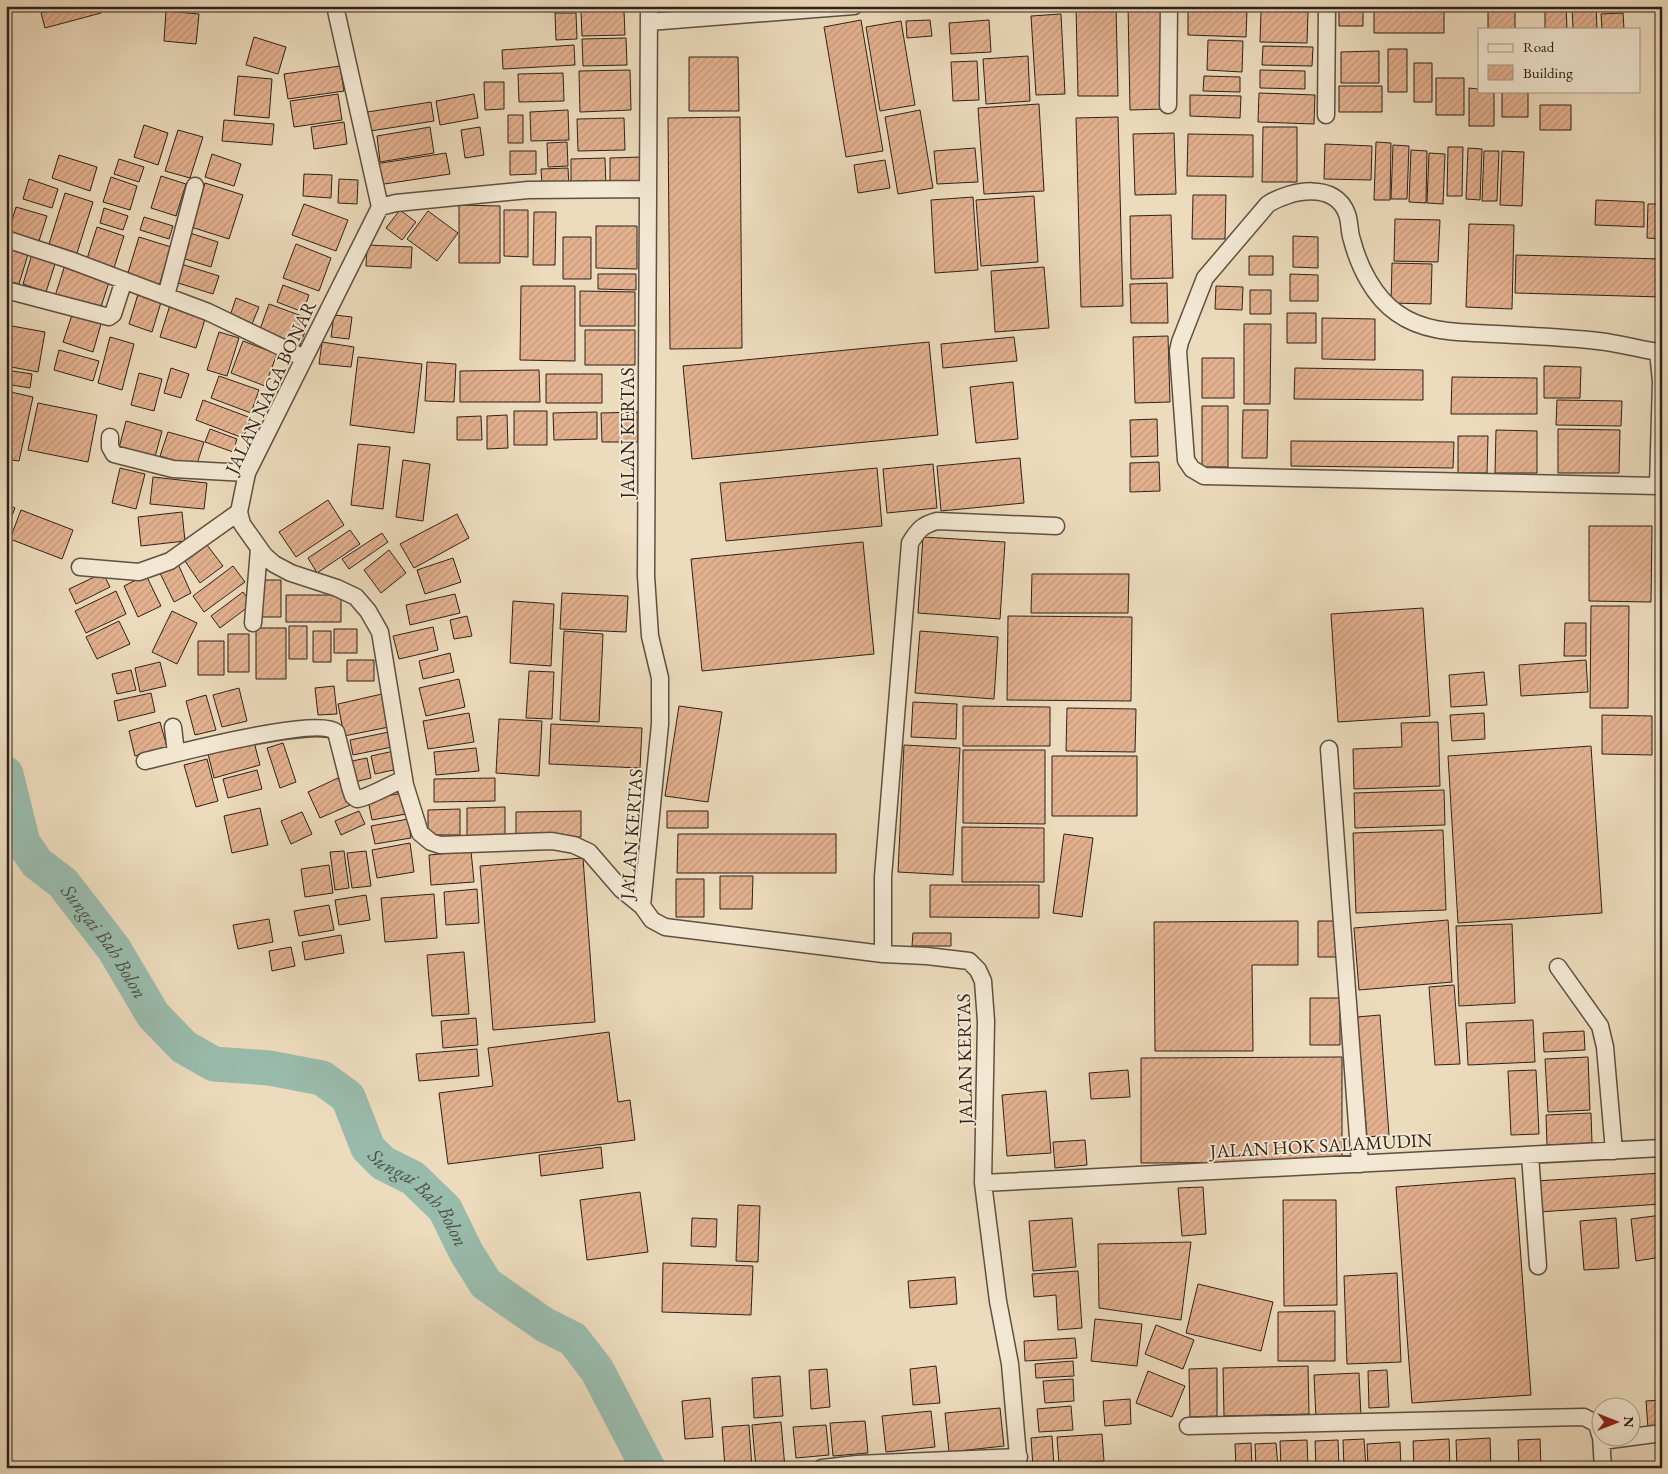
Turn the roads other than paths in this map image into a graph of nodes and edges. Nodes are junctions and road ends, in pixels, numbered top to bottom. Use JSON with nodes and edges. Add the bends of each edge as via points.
{"nodes":[{"id":1,"x":335,"y":6,"type":"edge"},
{"id":2,"x":853,"y":6,"type":"edge"},
{"id":3,"x":1169,"y":6,"type":"edge"},
{"id":4,"x":1327,"y":6,"type":"edge"},
{"id":5,"x":649,"y":14,"type":"edge"},
{"id":6,"x":1168,"y":105,"type":"dead end"},
{"id":7,"x":1326,"y":115,"type":"dead end"},
{"id":8,"x":195,"y":186,"type":"dead end"},
{"id":9,"x":648,"y":189,"type":"junction"},
{"id":10,"x":380,"y":207,"type":"junction"},
{"id":11,"x":6,"y":239,"type":"edge"},
{"id":12,"x":124,"y":280,"type":"junction"},
{"id":13,"x":6,"y":290,"type":"edge"},
{"id":14,"x":166,"y":296,"type":"junction"},
{"id":15,"x":1660,"y":352,"type":"edge"},
{"id":16,"x":304,"y":358,"type":"junction"},
{"id":17,"x":110,"y":437,"type":"dead end"},
{"id":18,"x":248,"y":474,"type":"junction"},
{"id":19,"x":1660,"y":486,"type":"edge"},
{"id":20,"x":239,"y":512,"type":"junction"},
{"id":21,"x":1056,"y":526,"type":"dead end"},
{"id":22,"x":259,"y":549,"type":"junction"},
{"id":23,"x":80,"y":567,"type":"dead end"},
{"id":24,"x":253,"y":623,"type":"dead end"},
{"id":25,"x":173,"y":727,"type":"dead end"},
{"id":26,"x":1329,"y":749,"type":"dead end"},
{"id":27,"x":176,"y":753,"type":"junction"},
{"id":28,"x":145,"y":762,"type":"dead end"},
{"id":29,"x":404,"y":779,"type":"junction"},
{"id":30,"x":642,"y":906,"type":"junction"},
{"id":31,"x":883,"y":954,"type":"junction"},
{"id":32,"x":1558,"y":967,"type":"dead end"},
{"id":33,"x":1662,"y":1148,"type":"edge"},
{"id":34,"x":1614,"y":1151,"type":"junction"},
{"id":35,"x":1530,"y":1155,"type":"junction"},
{"id":36,"x":1360,"y":1164,"type":"junction"},
{"id":37,"x":983,"y":1183,"type":"junction"},
{"id":38,"x":1538,"y":1266,"type":"dead end"},
{"id":39,"x":1590,"y":1420,"type":"edge"},
{"id":40,"x":1188,"y":1426,"type":"dead end"},
{"id":41,"x":1662,"y":1433,"type":"edge"},
{"id":42,"x":1640,"y":1435,"type":"edge"},
{"id":43,"x":1602,"y":1446,"type":"edge"},
{"id":44,"x":1019,"y":1462,"type":"edge"},
{"id":45,"x":857,"y":1466,"type":"edge"},
{"id":46,"x":822,"y":1468,"type":"edge"},
{"id":47,"x":1603,"y":1468,"type":"edge"}],
"edges":[{"from":1,"to":10,"type":"street"},
{"from":2,"to":5,"type":"street"},
{"from":3,"to":6,"type":"street"},
{"from":4,"to":7,"type":"street"},
{"from":5,"to":9,"type":"street","name":"JALAN KERTAS"},
{"from":8,"to":14,"type":"street"},
{"from":9,"to":10,"type":"street","via":[[528,190]]},
{"from":9,"to":30,"type":"street","name":"JALAN KERTAS","via":[[646,576],[650,636],[660,678],[660,724]]},
{"from":10,"to":16,"type":"street","name":"JALAN NAGA BONAR"},
{"from":11,"to":12,"type":"street"},
{"from":12,"to":13,"type":"street","via":[[113,314],[108,317]]},
{"from":12,"to":14,"type":"street"},
{"from":14,"to":16,"type":"street","via":[[208,312]]},
{"from":15,"to":19,"type":"street"},
{"from":15,"to":19,"type":"street","via":[[1601,341],[1436,330],[1410,320],[1388,307],[1374,290],[1358,261],[1347,213],[1335,198],[1319,191],[1282,195],[1268,204],[1205,278],[1178,351],[1186,460],[1192,469],[1204,476]]},
{"from":16,"to":18,"type":"street","name":"JALAN NAGA BONAR"},
{"from":17,"to":18,"type":"street","via":[[114,454],[173,469]]},
{"from":18,"to":20,"type":"street","name":"JALAN NAGA BONAR"},
{"from":20,"to":22,"type":"street","via":[[242,524]]},
{"from":20,"to":23,"type":"street","via":[[170,561],[139,572]]},
{"from":21,"to":31,"type":"street","via":[[937,521],[918,528],[910,543],[882,877]]},
{"from":22,"to":24,"type":"street"},
{"from":22,"to":29,"type":"street","via":[[274,564],[290,573],[356,597],[368,611],[380,632]]},
{"from":25,"to":27,"type":"street"},
{"from":26,"to":36,"type":"street"},
{"from":27,"to":28,"type":"street"},
{"from":27,"to":29,"type":"street","via":[[291,729],[332,728],[336,732],[353,796],[363,799]]},
{"from":29,"to":30,"type":"street","via":[[420,833],[431,842],[440,845],[552,841],[574,845],[589,852],[621,889]]},
{"from":30,"to":31,"type":"street","name":"JALAN KERTAS","via":[[652,920],[665,927]]},
{"from":31,"to":37,"type":"street","name":"JALAN KERTAS","via":[[969,961],[983,981],[986,1021]]},
{"from":32,"to":34,"type":"street","via":[[1600,1026],[1605,1047]]},
{"from":33,"to":34,"type":"street","name":"JALAN HOK SALAMUDIN"},
{"from":34,"to":35,"type":"street","name":"JALAN HOK SALAMUDIN"},
{"from":35,"to":36,"type":"street","name":"JALAN HOK SALAMUDIN"},
{"from":35,"to":38,"type":"street"},
{"from":36,"to":37,"type":"street","name":"JALAN HOK SALAMUDIN"},
{"from":37,"to":44,"type":"street","name":"JALAN KERTAS","via":[[998,1301],[1010,1364]]},
{"from":39,"to":40,"type":"street","via":[[1584,1417]]},
{"from":41,"to":42,"type":"street"},
{"from":43,"to":47,"type":"street"},
{"from":44,"to":45,"type":"street"},
{"from":45,"to":46,"type":"street"}]}
